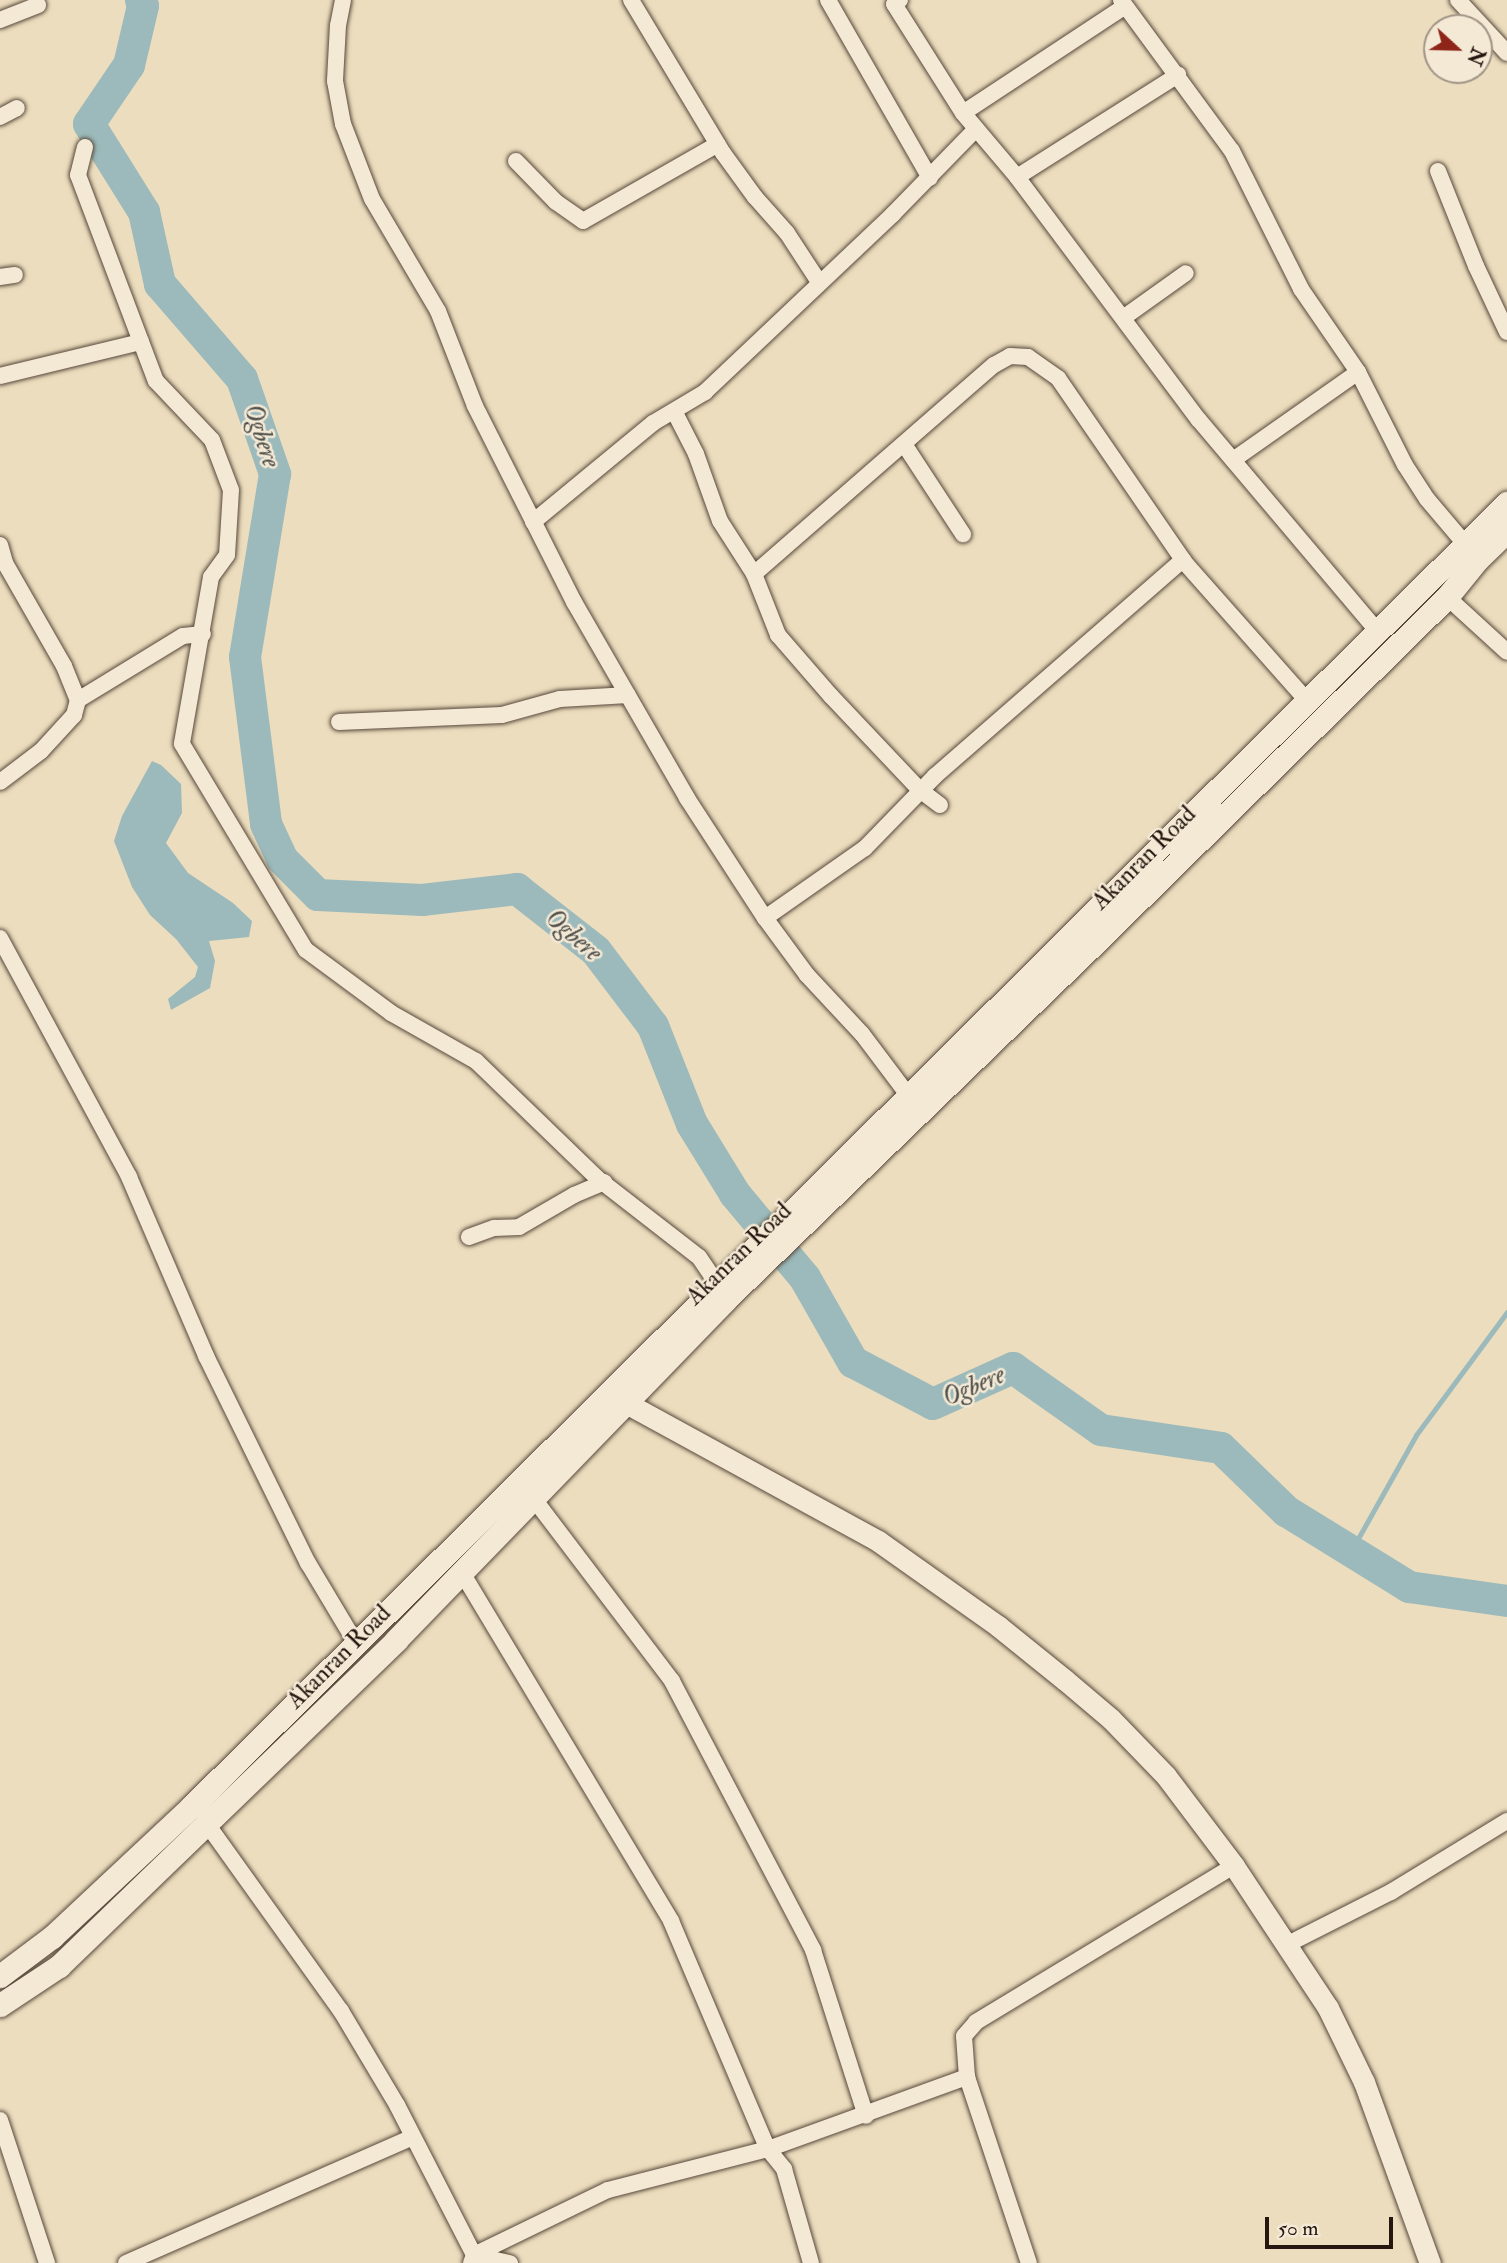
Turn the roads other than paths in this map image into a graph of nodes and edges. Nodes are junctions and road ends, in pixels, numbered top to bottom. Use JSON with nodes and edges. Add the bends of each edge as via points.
{"nodes":[{"id":1,"x":343,"y":0,"type":"edge"},
{"id":2,"x":631,"y":0,"type":"edge"},
{"id":3,"x":828,"y":0,"type":"edge"},
{"id":4,"x":900,"y":0,"type":"edge"},
{"id":5,"x":1458,"y":0,"type":"edge"},
{"id":6,"x":1123,"y":3,"type":"edge"},
{"id":7,"x":38,"y":5,"type":"dead end"},
{"id":8,"x":0,"y":20,"type":"edge"},
{"id":9,"x":1507,"y":53,"type":"edge"},
{"id":10,"x":1178,"y":75,"type":"junction"},
{"id":11,"x":17,"y":108,"type":"dead end"},
{"id":12,"x":962,"y":113,"type":"junction"},
{"id":13,"x":0,"y":117,"type":"edge"},
{"id":14,"x":976,"y":129,"type":"junction"},
{"id":15,"x":718,"y":144,"type":"junction"},
{"id":16,"x":85,"y":147,"type":"dead end"},
{"id":17,"x":516,"y":161,"type":"dead end"},
{"id":18,"x":1438,"y":171,"type":"dead end"},
{"id":19,"x":930,"y":177,"type":"junction"},
{"id":20,"x":1017,"y":177,"type":"junction"},
{"id":21,"x":1186,"y":273,"type":"dead end"},
{"id":22,"x":819,"y":282,"type":"junction"},
{"id":23,"x":1123,"y":318,"type":"junction"},
{"id":24,"x":1507,"y":332,"type":"edge"},
{"id":25,"x":141,"y":342,"type":"junction"},
{"id":26,"x":1358,"y":372,"type":"junction"},
{"id":27,"x":0,"y":376,"type":"edge"},
{"id":28,"x":674,"y":411,"type":"junction"},
{"id":29,"x":904,"y":444,"type":"junction"},
{"id":30,"x":1233,"y":460,"type":"junction"},
{"id":31,"x":1507,"y":503,"type":"edge"},
{"id":32,"x":533,"y":522,"type":"junction"},
{"id":33,"x":1507,"y":531,"type":"edge"},
{"id":34,"x":963,"y":534,"type":"dead end"},
{"id":35,"x":0,"y":545,"type":"edge"},
{"id":36,"x":1466,"y":545,"type":"junction"},
{"id":37,"x":1183,"y":560,"type":"junction"},
{"id":38,"x":754,"y":574,"type":"junction"},
{"id":39,"x":1447,"y":597,"type":"junction"},
{"id":40,"x":1377,"y":631,"type":"junction"},
{"id":41,"x":203,"y":634,"type":"junction"},
{"id":42,"x":1507,"y":652,"type":"edge"},
{"id":43,"x":628,"y":695,"type":"junction"},
{"id":44,"x":78,"y":700,"type":"junction"},
{"id":45,"x":1307,"y":701,"type":"junction"},
{"id":46,"x":339,"y":722,"type":"dead end"},
{"id":47,"x":0,"y":782,"type":"edge"},
{"id":48,"x":920,"y":790,"type":"junction"},
{"id":49,"x":940,"y":805,"type":"dead end"},
{"id":50,"x":765,"y":918,"type":"junction"},
{"id":51,"x":1079,"y":925,"type":"junction"},
{"id":52,"x":0,"y":938,"type":"edge"},
{"id":53,"x":1096,"y":942,"type":"junction"},
{"id":54,"x":908,"y":1095,"type":"junction"},
{"id":55,"x":604,"y":1182,"type":"junction"},
{"id":56,"x":794,"y":1224,"type":"junction"},
{"id":57,"x":469,"y":1237,"type":"dead end"},
{"id":58,"x":768,"y":1249,"type":"junction"},
{"id":59,"x":717,"y":1284,"type":"junction"},
{"id":60,"x":628,"y":1404,"type":"junction"},
{"id":61,"x":534,"y":1499,"type":"junction"},
{"id":62,"x":461,"y":1570,"type":"junction"},
{"id":63,"x":357,"y":1645,"type":"junction"},
{"id":64,"x":1507,"y":1821,"type":"edge"},
{"id":65,"x":207,"y":1824,"type":"junction"},
{"id":66,"x":1234,"y":1866,"type":"junction"},
{"id":67,"x":1286,"y":1945,"type":"junction"},
{"id":68,"x":0,"y":1976,"type":"edge"},
{"id":69,"x":0,"y":2005,"type":"edge"},
{"id":70,"x":967,"y":2077,"type":"junction"},
{"id":71,"x":866,"y":2116,"type":"junction"},
{"id":72,"x":0,"y":2120,"type":"edge"},
{"id":73,"x":414,"y":2137,"type":"junction"},
{"id":74,"x":768,"y":2149,"type":"junction"},
{"id":75,"x":472,"y":2259,"type":"edge"},
{"id":76,"x":47,"y":2263,"type":"edge"},
{"id":77,"x":126,"y":2263,"type":"edge"},
{"id":78,"x":510,"y":2263,"type":"edge"},
{"id":79,"x":811,"y":2263,"type":"edge"},
{"id":80,"x":1029,"y":2263,"type":"edge"},
{"id":81,"x":1430,"y":2263,"type":"edge"}],
"edges":[{"from":1,"to":32,"type":"street","via":[[335,81],[344,124],[372,199],[438,311],[475,406]]},
{"from":2,"to":15,"type":"street"},
{"from":3,"to":19,"type":"street"},
{"from":4,"to":12,"type":"street","via":[[894,4]]},
{"from":5,"to":9,"type":"street"},
{"from":6,"to":10,"type":"street"},
{"from":6,"to":12,"type":"street"},
{"from":7,"to":8,"type":"street"},
{"from":10,"to":20,"type":"street"},
{"from":10,"to":26,"type":"street","via":[[1232,151],[1301,289]]},
{"from":11,"to":13,"type":"street"},
{"from":12,"to":14,"type":"street"},
{"from":14,"to":19,"type":"street"},
{"from":14,"to":20,"type":"street"},
{"from":15,"to":17,"type":"street","via":[[583,221],[556,202]]},
{"from":15,"to":22,"type":"street"},
{"from":16,"to":25,"type":"street","via":[[78,175]]},
{"from":18,"to":24,"type":"street"},
{"from":19,"to":22,"type":"street"},
{"from":20,"to":23,"type":"street"},
{"from":21,"to":23,"type":"street"},
{"from":22,"to":28,"type":"street","via":[[705,392]]},
{"from":23,"to":30,"type":"street"},
{"from":25,"to":27,"type":"street"},
{"from":25,"to":41,"type":"street","via":[[156,382],[212,440],[231,490],[227,555],[211,578]]},
{"from":26,"to":30,"type":"street"},
{"from":26,"to":36,"type":"street","via":[[1412,476]]},
{"from":28,"to":32,"type":"street"},
{"from":28,"to":38,"type":"street","via":[[696,454],[720,521]]},
{"from":29,"to":34,"type":"street"},
{"from":29,"to":37,"type":"street","via":[[993,365],[1010,356],[1028,358],[1058,378]]},
{"from":29,"to":38,"type":"street"},
{"from":30,"to":40,"type":"street"},
{"from":31,"to":36,"type":"main road","name":"Akanran Road"},
{"from":32,"to":43,"type":"street"},
{"from":33,"to":39,"type":"main road","name":"Akanran Road"},
{"from":35,"to":44,"type":"street","via":[[5,563]]},
{"from":36,"to":40,"type":"main road","name":"Akanran Road"},
{"from":37,"to":45,"type":"street"},
{"from":37,"to":48,"type":"street"},
{"from":38,"to":48,"type":"street","via":[[778,635]]},
{"from":39,"to":42,"type":"street"},
{"from":39,"to":53,"type":"main road","name":"Akanran Road"},
{"from":40,"to":45,"type":"main road","name":"Akanran Road"},
{"from":41,"to":44,"type":"street","via":[[183,636]]},
{"from":41,"to":55,"type":"street","via":[[182,744],[306,950],[391,1013],[477,1060]]},
{"from":43,"to":46,"type":"street","via":[[560,699],[502,715]]},
{"from":43,"to":50,"type":"street","via":[[720,853]]},
{"from":44,"to":47,"type":"street","via":[[74,715],[41,751]]},
{"from":45,"to":51,"type":"main road","name":"Akanran Road"},
{"from":48,"to":49,"type":"street"},
{"from":48,"to":50,"type":"street","via":[[865,848]]},
{"from":50,"to":54,"type":"street"},
{"from":51,"to":53,"type":"main road"},
{"from":51,"to":54,"type":"main road","name":"Akanran Road"},
{"from":52,"to":63,"type":"street","via":[[129,1177],[217,1379],[309,1563]]},
{"from":53,"to":56,"type":"main road","name":"Akanran Road"},
{"from":54,"to":56,"type":"main road","name":"Akanran Road"},
{"from":55,"to":57,"type":"street","via":[[519,1227],[494,1228]]},
{"from":55,"to":59,"type":"street","via":[[699,1257]]},
{"from":56,"to":58,"type":"main road","name":"Akanran Road"},
{"from":58,"to":59,"type":"main road","name":"Akanran Road"},
{"from":58,"to":60,"type":"main road","name":"Akanran Road"},
{"from":59,"to":63,"type":"main road","name":"Akanran Road"},
{"from":60,"to":61,"type":"main road","name":"Akanran Road"},
{"from":60,"to":66,"type":"street","via":[[878,1541],[998,1626],[1111,1719],[1166,1776]]},
{"from":61,"to":62,"type":"main road","name":"Akanran Road"},
{"from":61,"to":71,"type":"street","via":[[672,1681],[813,1950]]},
{"from":62,"to":65,"type":"main road","name":"Akanran Road","via":[[396,1640]]},
{"from":62,"to":74,"type":"street","via":[[671,1920]]},
{"from":63,"to":68,"type":"main road","name":"Akanran Road","via":[[52,1937]]},
{"from":64,"to":67,"type":"street","via":[[1391,1892]]},
{"from":65,"to":69,"type":"main road","name":"Akanran Road","via":[[59,1966]]},
{"from":65,"to":73,"type":"street","via":[[341,2011]]},
{"from":66,"to":67,"type":"street"},
{"from":66,"to":70,"type":"street","via":[[976,2022],[964,2036]]},
{"from":67,"to":81,"type":"street","via":[[1328,2008],[1364,2082]]},
{"from":70,"to":71,"type":"street"},
{"from":70,"to":80,"type":"street"},
{"from":71,"to":74,"type":"street"},
{"from":72,"to":76,"type":"street"},
{"from":73,"to":75,"type":"street"},
{"from":73,"to":77,"type":"street"},
{"from":74,"to":75,"type":"street","via":[[608,2190]]},
{"from":74,"to":79,"type":"street","via":[[784,2169]]},
{"from":75,"to":78,"type":"street"}]}
